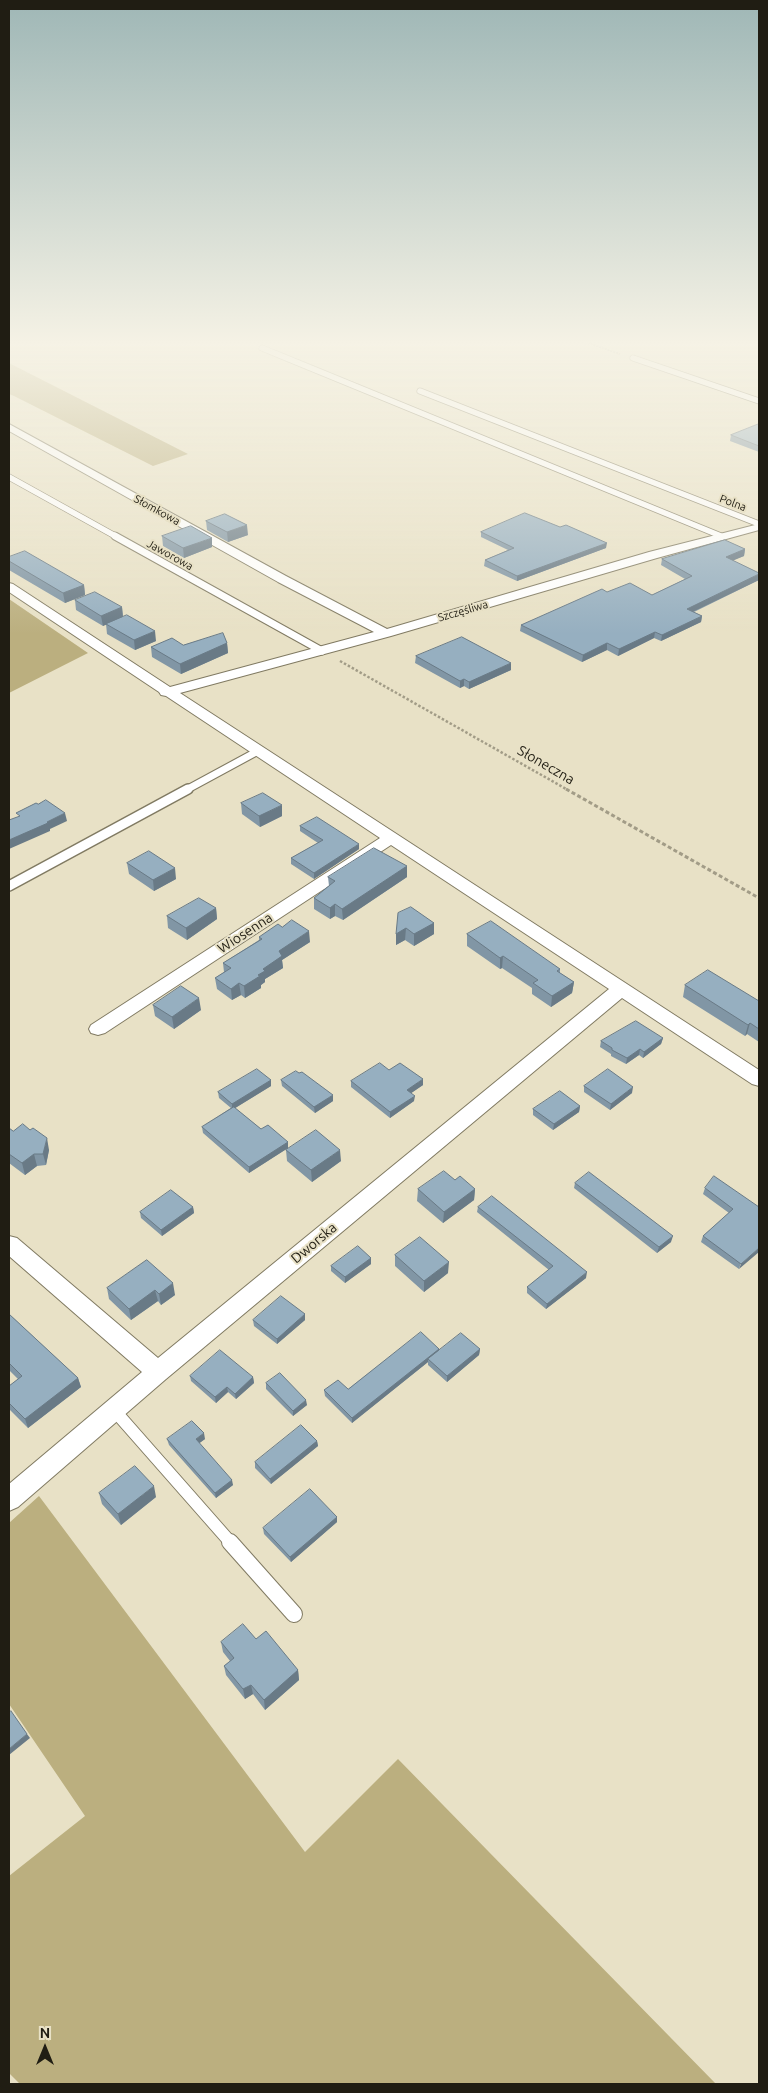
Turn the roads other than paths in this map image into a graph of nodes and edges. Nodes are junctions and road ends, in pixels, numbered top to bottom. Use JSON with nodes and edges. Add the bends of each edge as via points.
{"nodes":[{"id":1,"x":30,"y":439,"type":"edge"},
{"id":2,"x":483,"y":439,"type":"edge"},
{"id":3,"x":538,"y":439,"type":"edge"},
{"id":4,"x":9,"y":477,"type":"edge"},
{"id":5,"x":759,"y":526,"type":"edge"},
{"id":6,"x":721,"y":536,"type":"junction"},
{"id":7,"x":9,"y":587,"type":"edge"},
{"id":8,"x":386,"y":633,"type":"junction"},
{"id":9,"x":322,"y":651,"type":"junction"},
{"id":10,"x":166,"y":692,"type":"junction"},
{"id":11,"x":258,"y":751,"type":"junction"},
{"id":12,"x":392,"y":837,"type":"junction"},
{"id":13,"x":9,"y":886,"type":"edge"},
{"id":14,"x":622,"y":988,"type":"junction"},
{"id":15,"x":98,"y":1029,"type":"dead end"},
{"id":16,"x":759,"y":1079,"type":"edge"},
{"id":17,"x":9,"y":1244,"type":"edge"},
{"id":18,"x":158,"y":1372,"type":"junction"},
{"id":19,"x":114,"y":1410,"type":"junction"},
{"id":20,"x":9,"y":1499,"type":"edge"},
{"id":21,"x":294,"y":1614,"type":"dead end"}],
"edges":[{"from":1,"to":8,"type":"street","name":"Słomkowa"},
{"from":2,"to":6,"type":"lane"},
{"from":3,"to":5,"type":"lane","name":"Polna"},
{"from":4,"to":9,"type":"lane","name":"Jaworowa"},
{"from":5,"to":6,"type":"street","name":"Szczęśliwa"},
{"from":6,"to":8,"type":"street","name":"Szczęśliwa"},
{"from":7,"to":10,"type":"street"},
{"from":8,"to":9,"type":"street","name":"Szczęśliwa"},
{"from":9,"to":10,"type":"street","name":"Szczęśliwa"},
{"from":10,"to":11,"type":"street"},
{"from":11,"to":12,"type":"street"},
{"from":11,"to":13,"type":"lane"},
{"from":12,"to":14,"type":"street"},
{"from":12,"to":15,"type":"street","name":"Wiosenna"},
{"from":14,"to":16,"type":"street"},
{"from":14,"to":18,"type":"street","name":"Dworska"},
{"from":17,"to":18,"type":"street"},
{"from":18,"to":19,"type":"street","name":"Dworska"},
{"from":19,"to":20,"type":"street","name":"Dworska"},
{"from":19,"to":21,"type":"lane"}]}
